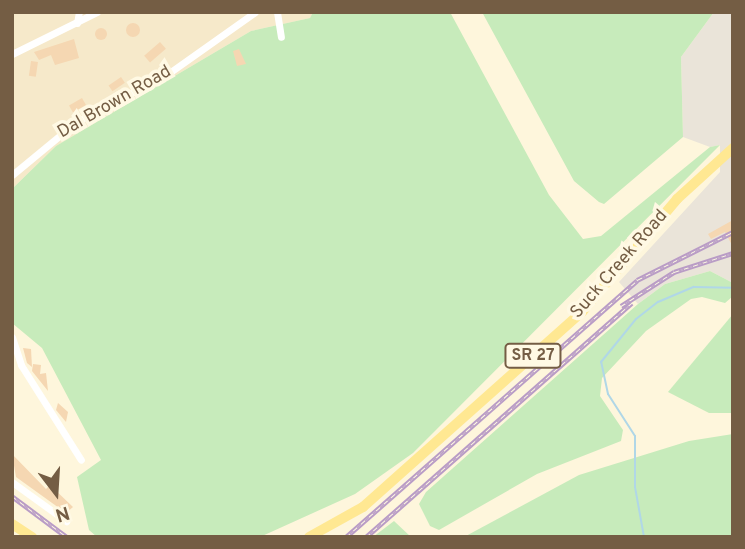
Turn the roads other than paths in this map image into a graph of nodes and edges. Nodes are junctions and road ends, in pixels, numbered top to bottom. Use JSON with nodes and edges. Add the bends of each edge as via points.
{"nodes":[{"id":1,"x":79,"y":12,"type":"edge"},
{"id":2,"x":97,"y":12,"type":"edge"},
{"id":3,"x":256,"y":12,"type":"edge"},
{"id":4,"x":277,"y":12,"type":"edge"},
{"id":5,"x":77,"y":23,"type":"junction"},
{"id":6,"x":281,"y":37,"type":"dead end"},
{"id":7,"x":12,"y":54,"type":"edge"},
{"id":8,"x":733,"y":148,"type":"edge"},
{"id":9,"x":12,"y":175,"type":"edge"},
{"id":10,"x":12,"y":337,"type":"edge"},
{"id":11,"x":81,"y":460,"type":"dead end"},
{"id":12,"x":12,"y":482,"type":"edge"},
{"id":13,"x":66,"y":521,"type":"dead end"},
{"id":14,"x":12,"y":524,"type":"edge"},
{"id":15,"x":32,"y":537,"type":"edge"},
{"id":16,"x":309,"y":537,"type":"edge"}],
"edges":[{"from":1,"to":5,"type":"street"},
{"from":2,"to":5,"type":"street"},
{"from":3,"to":9,"type":"street","name":"Dal Brown Road","via":[[125,100],[76,122]]},
{"from":4,"to":6,"type":"street"},
{"from":5,"to":7,"type":"street"},
{"from":8,"to":16,"type":"main road","name":"Suck Creek Road","number":"SR 27","via":[[677,199],[582,312],[363,507]]},
{"from":10,"to":11,"type":"street","via":[[21,365]]},
{"from":12,"to":13,"type":"street"},
{"from":14,"to":15,"type":"main road"}]}
